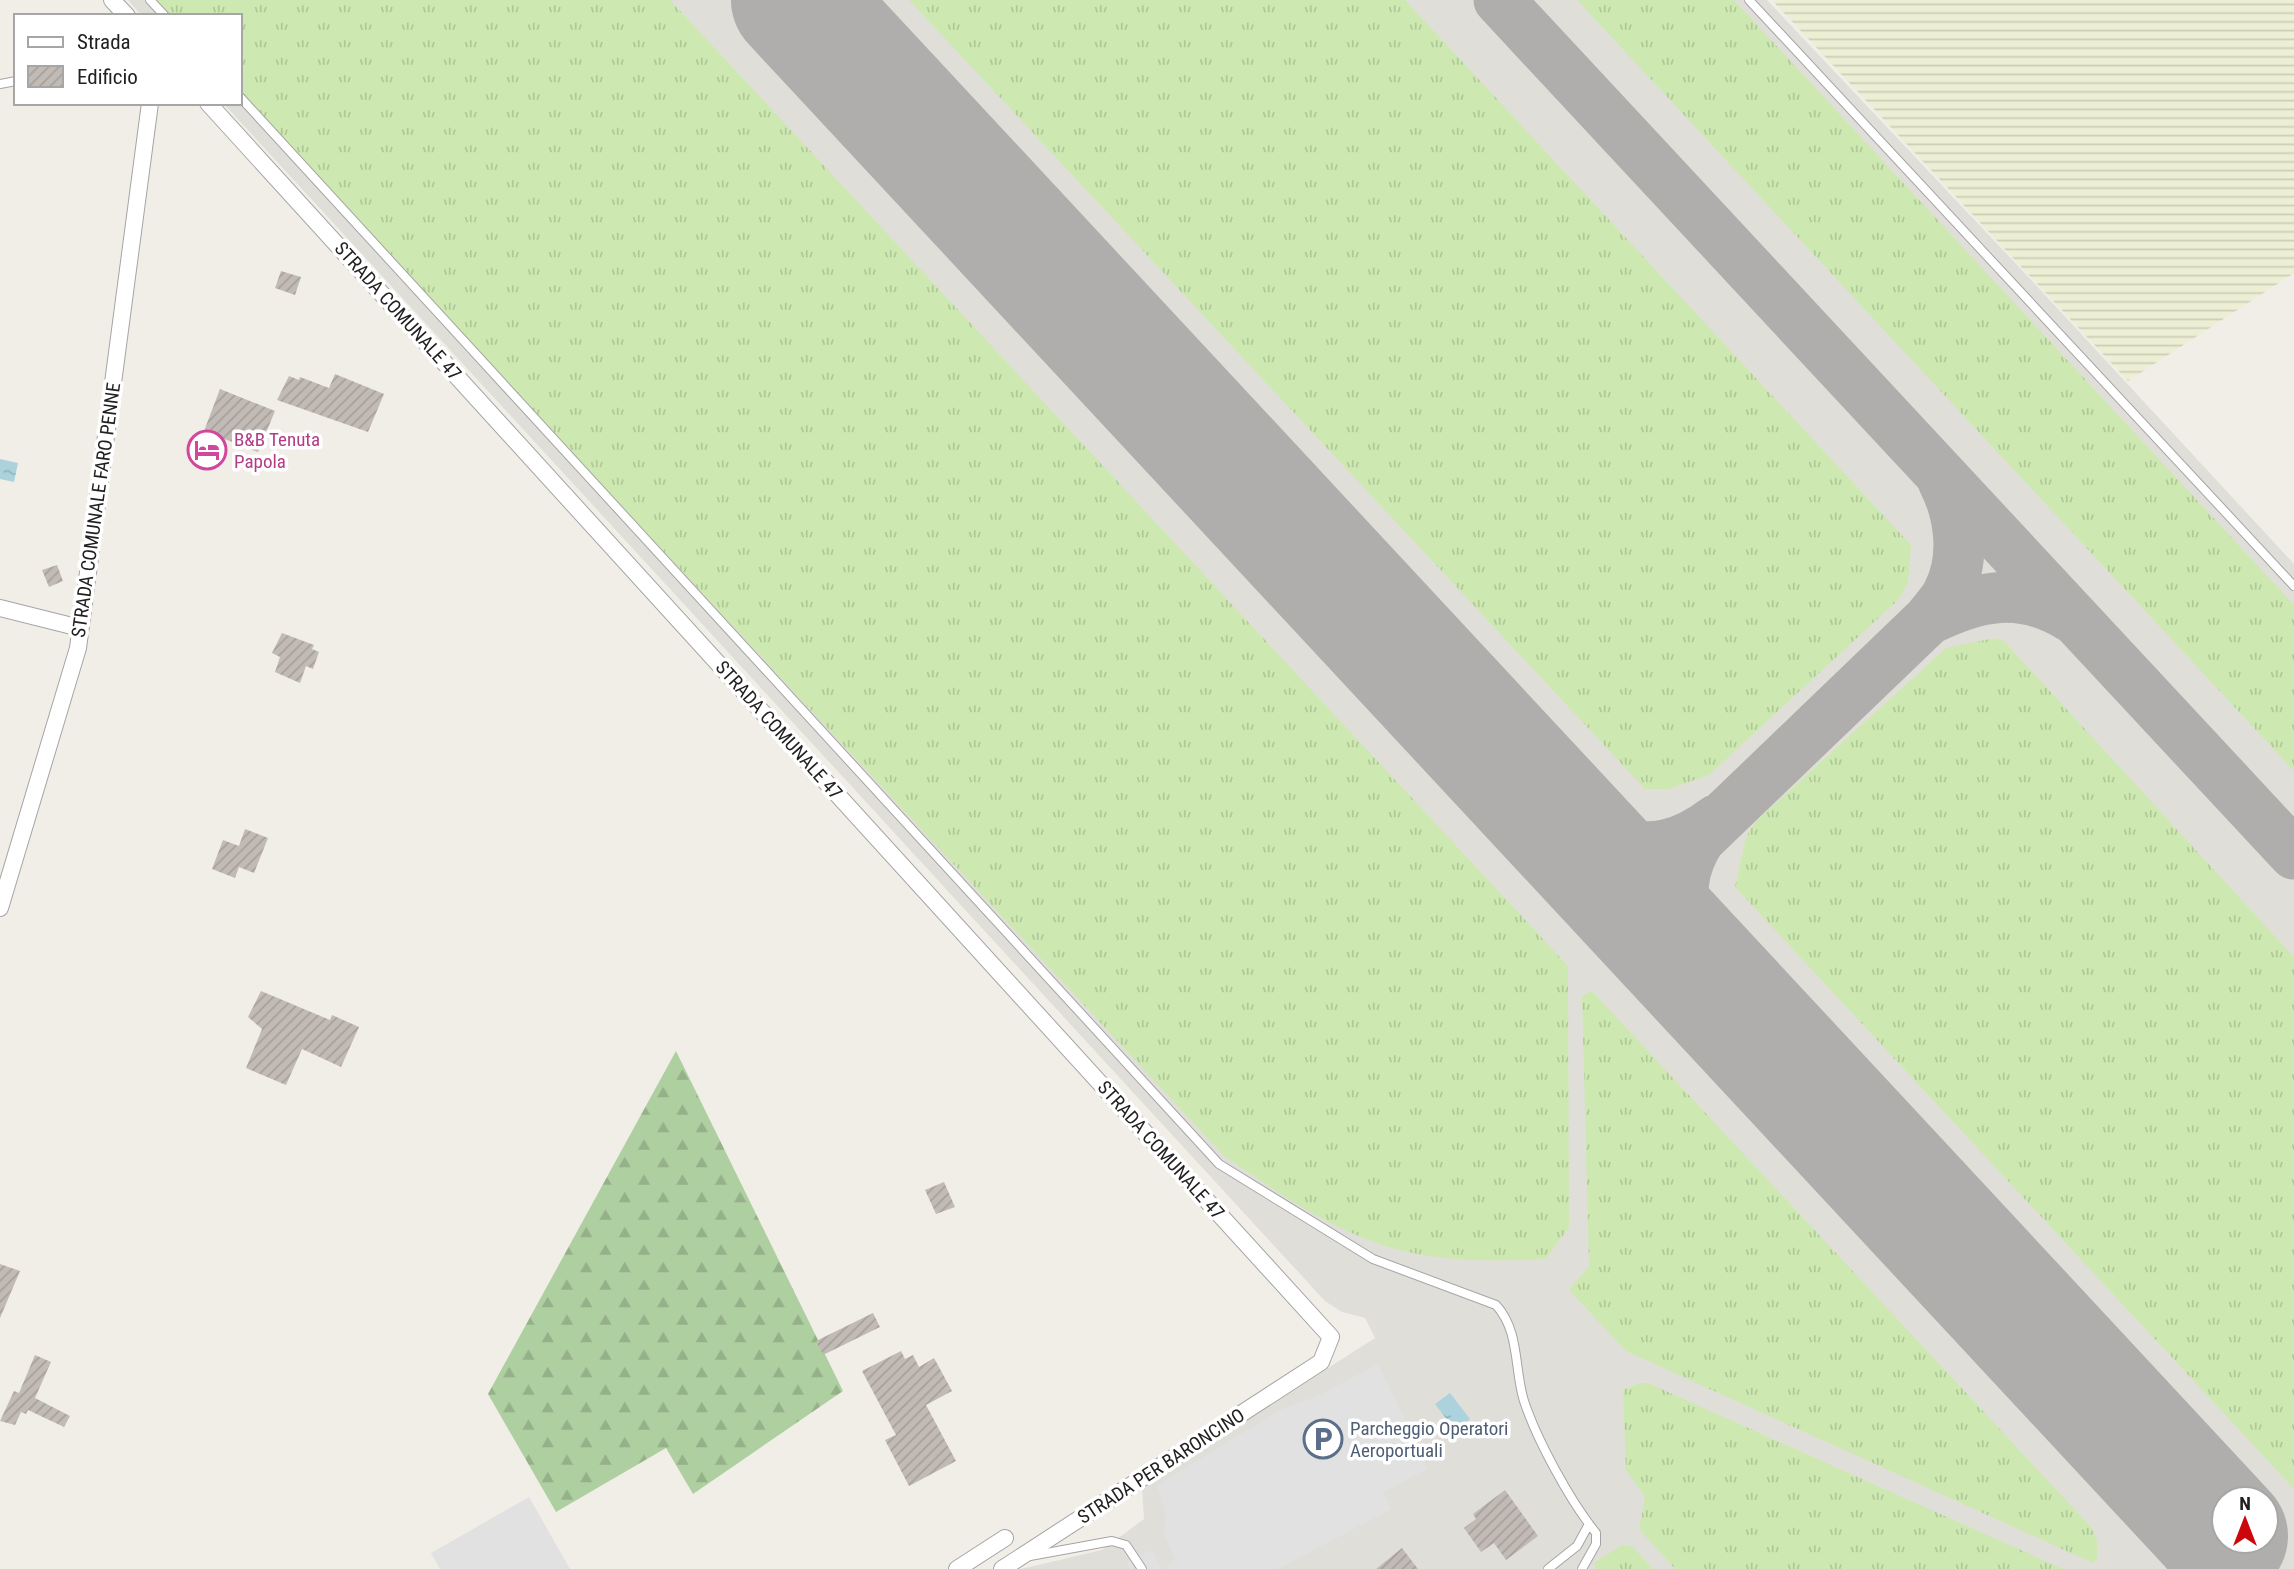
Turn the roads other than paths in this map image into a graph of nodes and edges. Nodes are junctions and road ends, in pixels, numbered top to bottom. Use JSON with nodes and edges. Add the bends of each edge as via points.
{"nodes":[{"id":1,"x":112,"y":0,"type":"edge"},
{"id":2,"x":150,"y":0,"type":"edge"},
{"id":3,"x":1749,"y":0,"type":"edge"},
{"id":4,"x":125,"y":14,"type":"edge"},
{"id":5,"x":162,"y":14,"type":"edge"},
{"id":6,"x":242,"y":99,"type":"edge"},
{"id":7,"x":150,"y":105,"type":"edge"},
{"id":8,"x":210,"y":105,"type":"edge"},
{"id":9,"x":2294,"y":586,"type":"edge"},
{"id":10,"x":0,"y":608,"type":"edge"},
{"id":11,"x":80,"y":628,"type":"junction"},
{"id":12,"x":0,"y":908,"type":"edge"},
{"id":13,"x":1321,"y":1363,"type":"joint"},
{"id":14,"x":1589,"y":1524,"type":"junction"},
{"id":15,"x":1005,"y":1538,"type":"dead end"},
{"id":16,"x":1018,"y":1559,"type":"junction"},
{"id":17,"x":957,"y":1569,"type":"edge"},
{"id":18,"x":1002,"y":1569,"type":"edge"},
{"id":19,"x":1142,"y":1569,"type":"edge"},
{"id":20,"x":1548,"y":1569,"type":"edge"},
{"id":21,"x":1582,"y":1569,"type":"edge"}],
"edges":[{"from":1,"to":4,"type":"street"},
{"from":2,"to":5,"type":"lane"},
{"from":3,"to":9,"type":"lane"},
{"from":6,"to":14,"type":"lane","via":[[1219,1164],[1373,1259],[1496,1305],[1512,1332],[1524,1400],[1539,1436]]},
{"from":7,"to":11,"type":"street","name":"STRADA COMUNALE FARO PENNE"},
{"from":8,"to":13,"type":"street","name":"STRADA COMUNALE 47","via":[[1331,1337]]},
{"from":10,"to":11,"type":"street"},
{"from":11,"to":12,"type":"street","name":"STRADA COMUNALE FARO PENNE","via":[[78,648]]},
{"from":13,"to":16,"type":"street","name":"STRADA PER BARONCINO"},
{"from":14,"to":20,"type":"lane","via":[[1577,1546]]},
{"from":14,"to":21,"type":"lane","via":[[1596,1533],[1596,1544]]},
{"from":15,"to":17,"type":"street"},
{"from":16,"to":18,"type":"street","name":"STRADA PER BARONCINO"},
{"from":16,"to":19,"type":"lane","via":[[1112,1541],[1126,1545]]}]}
